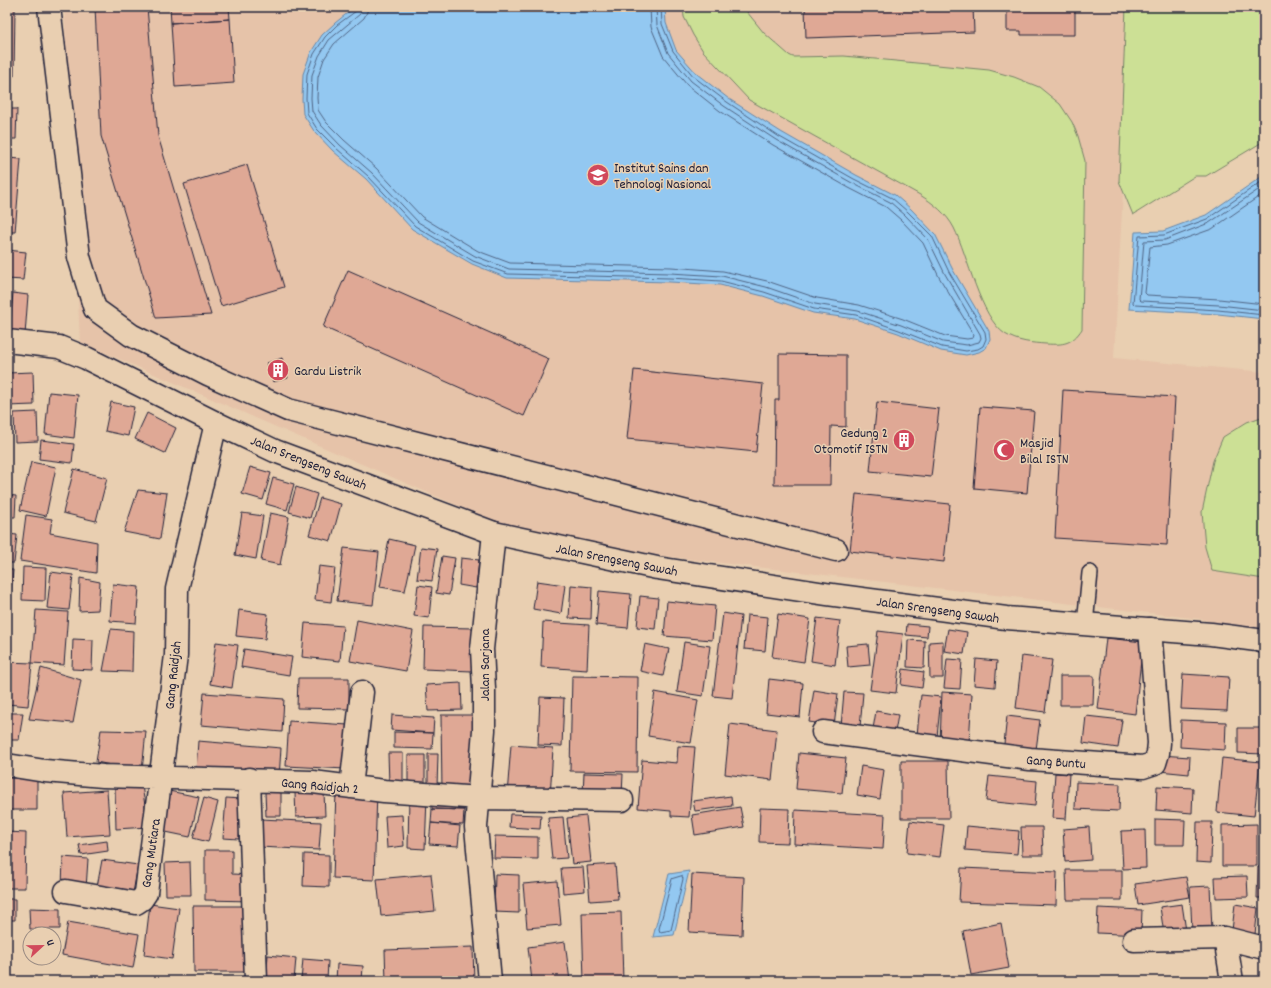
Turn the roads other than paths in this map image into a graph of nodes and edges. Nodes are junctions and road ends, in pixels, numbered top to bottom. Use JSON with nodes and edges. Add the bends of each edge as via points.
{"nodes":[{"id":1,"x":49,"y":7,"type":"edge"},
{"id":2,"x":7,"y":341,"type":"edge"},
{"id":3,"x":216,"y":423,"type":"junction"},
{"id":4,"x":494,"y":533,"type":"junction"},
{"id":5,"x":836,"y":550,"type":"dead end"},
{"id":6,"x":1090,"y":573,"type":"dead end"},
{"id":7,"x":1085,"y":624,"type":"junction"},
{"id":8,"x":1150,"y":629,"type":"junction"},
{"id":9,"x":1264,"y":642,"type":"edge"},
{"id":10,"x":362,"y":692,"type":"dead end"},
{"id":11,"x":822,"y":732,"type":"dead end"},
{"id":12,"x":7,"y":765,"type":"edge"},
{"id":13,"x":160,"y":777,"type":"junction"},
{"id":14,"x":250,"y":780,"type":"junction"},
{"id":15,"x":351,"y":787,"type":"junction"},
{"id":16,"x":479,"y":798,"type":"junction"},
{"id":17,"x":622,"y":800,"type":"dead end"},
{"id":18,"x":66,"y":891,"type":"dead end"},
{"id":19,"x":1225,"y":938,"type":"junction"},
{"id":20,"x":1134,"y":940,"type":"dead end"},
{"id":21,"x":1264,"y":948,"type":"edge"},
{"id":22,"x":256,"y":981,"type":"edge"},
{"id":23,"x":490,"y":981,"type":"edge"},
{"id":24,"x":1232,"y":981,"type":"edge"}],
"edges":[{"from":1,"to":5,"type":"street","via":[[79,257],[95,309],[131,335],[208,374],[288,410]]},
{"from":2,"to":3,"type":"street","name":"Jalan Srengseng Sawah","via":[[59,347]]},
{"from":3,"to":4,"type":"street","name":"Jalan Srengseng Sawah","via":[[275,451]]},
{"from":3,"to":13,"type":"street","name":"Gang Raidjah","via":[[177,589],[176,655]]},
{"from":4,"to":7,"type":"street","name":"Jalan Srengseng Sawah","via":[[657,568],[765,585],[1006,618]]},
{"from":4,"to":16,"type":"street","name":"Jalan Sarjana","via":[[482,649],[484,730]]},
{"from":6,"to":7,"type":"lane"},
{"from":7,"to":8,"type":"street","name":"Jalan Srengseng Sawah"},
{"from":8,"to":9,"type":"street","name":"Jalan Srengseng Sawah"},
{"from":8,"to":11,"type":"street","name":"Gang Buntu","via":[[1159,743],[1155,763],[1143,767],[1030,759]]},
{"from":10,"to":15,"type":"street"},
{"from":12,"to":13,"type":"street","via":[[103,776]]},
{"from":13,"to":14,"type":"street","name":"Gang Raidjah 2"},
{"from":13,"to":18,"type":"street","name":"Gang Mutiara","via":[[146,893],[142,899],[136,903]]},
{"from":14,"to":15,"type":"street","name":"Gang Raidjah 2","via":[[313,782]]},
{"from":14,"to":22,"type":"street"},
{"from":15,"to":16,"type":"street","name":"Gang Raidjah 2"},
{"from":16,"to":17,"type":"street","name":"Gang Raidjah 2"},
{"from":16,"to":23,"type":"street","name":"Jalan Sarjana","via":[[476,827]]},
{"from":19,"to":20,"type":"street"},
{"from":19,"to":21,"type":"street"},
{"from":19,"to":24,"type":"street"}]}
